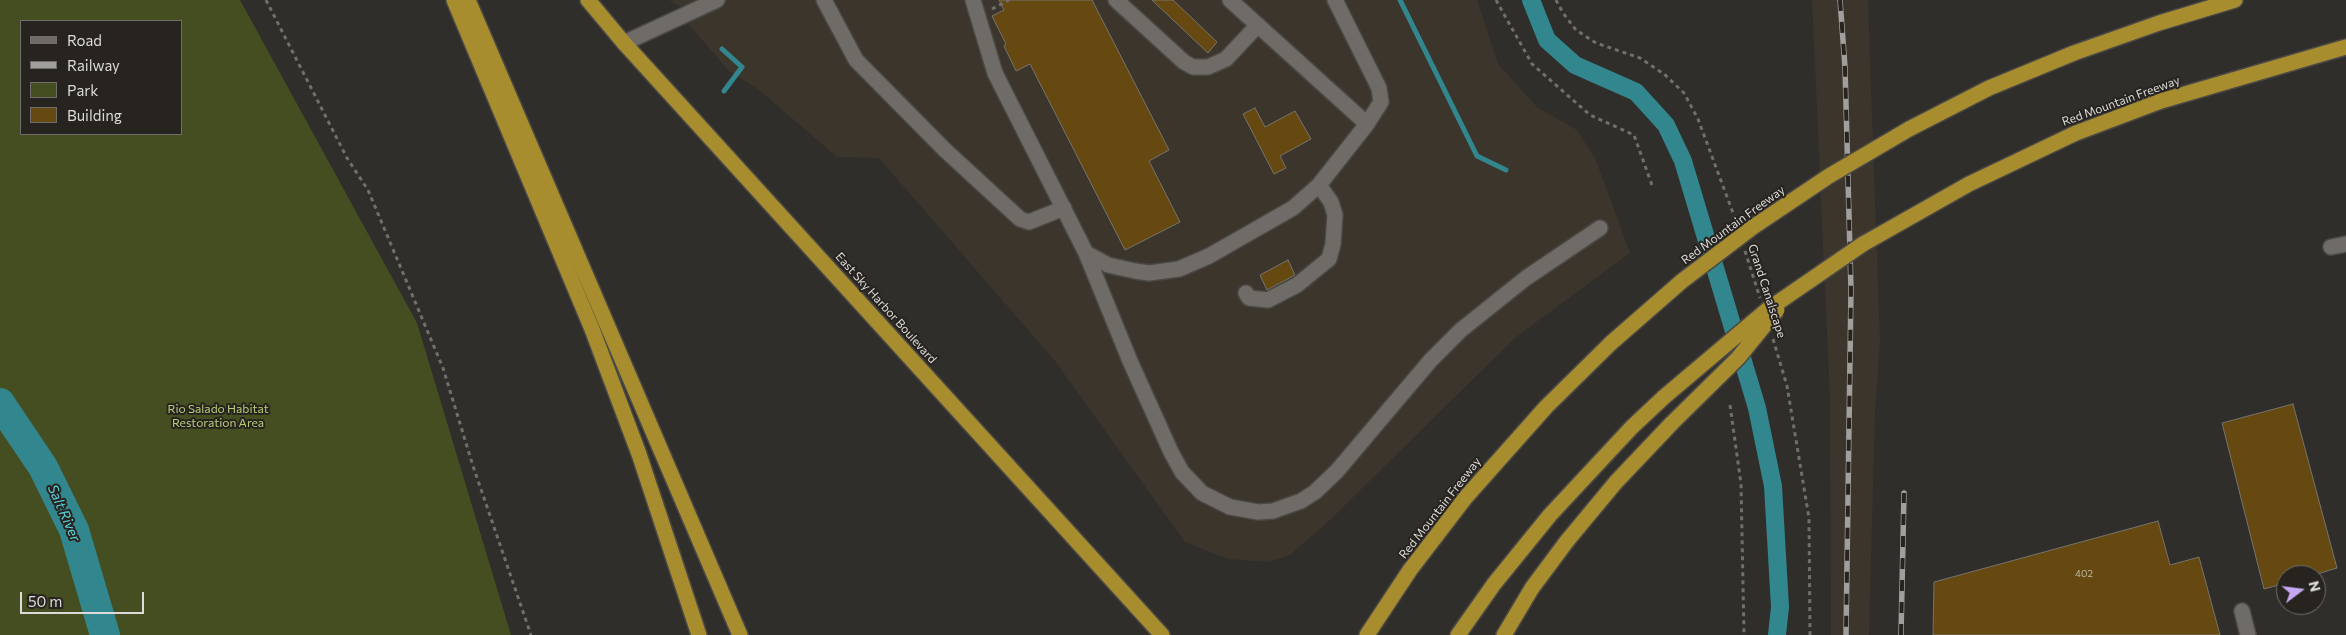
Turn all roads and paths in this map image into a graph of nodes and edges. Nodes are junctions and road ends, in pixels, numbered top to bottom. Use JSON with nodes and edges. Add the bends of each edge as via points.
{"nodes":[{"id":1,"x":266,"y":0,"type":"edge"},
{"id":2,"x":454,"y":0,"type":"edge"},
{"id":3,"x":468,"y":0,"type":"edge"},
{"id":4,"x":588,"y":0,"type":"edge"},
{"id":5,"x":594,"y":0,"type":"edge"},
{"id":6,"x":718,"y":0,"type":"edge"},
{"id":7,"x":824,"y":0,"type":"edge"},
{"id":8,"x":973,"y":0,"type":"edge"},
{"id":9,"x":1009,"y":0,"type":"edge"},
{"id":10,"x":1116,"y":0,"type":"edge"},
{"id":11,"x":1230,"y":0,"type":"edge"},
{"id":12,"x":1335,"y":0,"type":"edge"},
{"id":13,"x":1496,"y":0,"type":"edge"},
{"id":14,"x":1556,"y":0,"type":"edge"},
{"id":15,"x":2235,"y":0,"type":"edge"},
{"id":16,"x":987,"y":12,"type":"dead end"},
{"id":17,"x":1258,"y":25,"type":"junction"},
{"id":18,"x":614,"y":30,"type":"junction"},
{"id":19,"x":624,"y":42,"type":"junction"},
{"id":20,"x":2346,"y":47,"type":"edge"},
{"id":21,"x":1367,"y":124,"type":"junction"},
{"id":22,"x":1319,"y":185,"type":"junction"},
{"id":23,"x":1653,"y":188,"type":"dead end"},
{"id":24,"x":1064,"y":208,"type":"junction"},
{"id":25,"x":1736,"y":224,"type":"dead end"},
{"id":26,"x":1600,"y":228,"type":"dead end"},
{"id":27,"x":1742,"y":242,"type":"dead end"},
{"id":28,"x":1086,"y":253,"type":"junction"},
{"id":29,"x":1246,"y":293,"type":"dead end"},
{"id":30,"x":1791,"y":293,"type":"junction"},
{"id":31,"x":1763,"y":306,"type":"dead end"},
{"id":32,"x":1771,"y":333,"type":"dead end"},
{"id":33,"x":1730,"y":405,"type":"dead end"},
{"id":34,"x":2242,"y":611,"type":"dead end"},
{"id":35,"x":531,"y":635,"type":"edge"},
{"id":36,"x":699,"y":635,"type":"edge"},
{"id":37,"x":740,"y":635,"type":"edge"},
{"id":38,"x":1162,"y":635,"type":"edge"},
{"id":39,"x":1367,"y":635,"type":"edge"},
{"id":40,"x":1458,"y":635,"type":"edge"},
{"id":41,"x":1504,"y":635,"type":"edge"},
{"id":42,"x":1744,"y":635,"type":"edge"},
{"id":43,"x":1810,"y":635,"type":"edge"},
{"id":44,"x":2248,"y":635,"type":"edge"}],
"edges":[{"from":1,"to":35,"type":"path","via":[[347,158],[368,190],[442,368]]},
{"from":2,"to":36,"type":"highway","via":[[592,329],[639,454]]},
{"from":3,"to":37,"type":"highway"},
{"from":4,"to":18,"type":"highway","name":"East Sky Harbor Boulevard"},
{"from":5,"to":18,"type":"highway"},
{"from":6,"to":19,"type":"lane"},
{"from":7,"to":24,"type":"lane","via":[[856,60],[945,150],[1020,219],[1029,222]]},
{"from":8,"to":24,"type":"lane","via":[[995,73]]},
{"from":9,"to":16,"type":"path"},
{"from":10,"to":17,"type":"lane","via":[[1192,67],[1208,67],[1226,59]]},
{"from":11,"to":17,"type":"lane"},
{"from":12,"to":21,"type":"lane","via":[[1381,93],[1380,106]]},
{"from":13,"to":23,"type":"path","via":[[1532,64],[1590,116],[1634,135]]},
{"from":14,"to":25,"type":"path","via":[[1576,30],[1596,43],[1640,58],[1664,74],[1684,94],[1698,119]]},
{"from":15,"to":39,"type":"highway","name":"Red Mountain Freeway","bridge":true,"via":[[2102,41],[1989,88],[1909,129],[1829,176],[1753,227],[1682,281],[1611,343],[1546,407],[1466,497],[1410,570]]},
{"from":17,"to":21,"type":"lane"},
{"from":18,"to":19,"type":"highway","name":"East Sky Harbor Boulevard"},
{"from":19,"to":38,"type":"highway","name":"East Sky Harbor Boulevard"},
{"from":20,"to":30,"type":"highway","name":"Red Mountain Freeway","bridge":true,"via":[[2218,83],[2105,122],[2008,164],[1863,244]]},
{"from":21,"to":22,"type":"lane"},
{"from":22,"to":28,"type":"lane","via":[[1294,208],[1209,256],[1179,269],[1135,272],[1108,265]]},
{"from":22,"to":29,"type":"lane","via":[[1332,202],[1335,215],[1329,260],[1297,285],[1268,300],[1249,298]]},
{"from":24,"to":28,"type":"lane"},
{"from":26,"to":28,"type":"lane","via":[[1526,278],[1461,330],[1315,492],[1288,507],[1258,512],[1214,501],[1182,472],[1130,361]]},
{"from":27,"to":31,"type":"path","name":"Grand Canalscape"},
{"from":30,"to":40,"type":"highway","name":"Red Mountain Freeway","bridge":true,"via":[[1738,333],[1632,427],[1550,515]]},
{"from":30,"to":41,"type":"highway","bridge":true,"via":[[1738,358],[1616,482],[1532,588]]},
{"from":32,"to":43,"type":"path","name":"Grand Canalscape","via":[[1787,386],[1809,518]]},
{"from":33,"to":42,"type":"path","via":[[1741,484]]},
{"from":34,"to":44,"type":"lane"}]}
